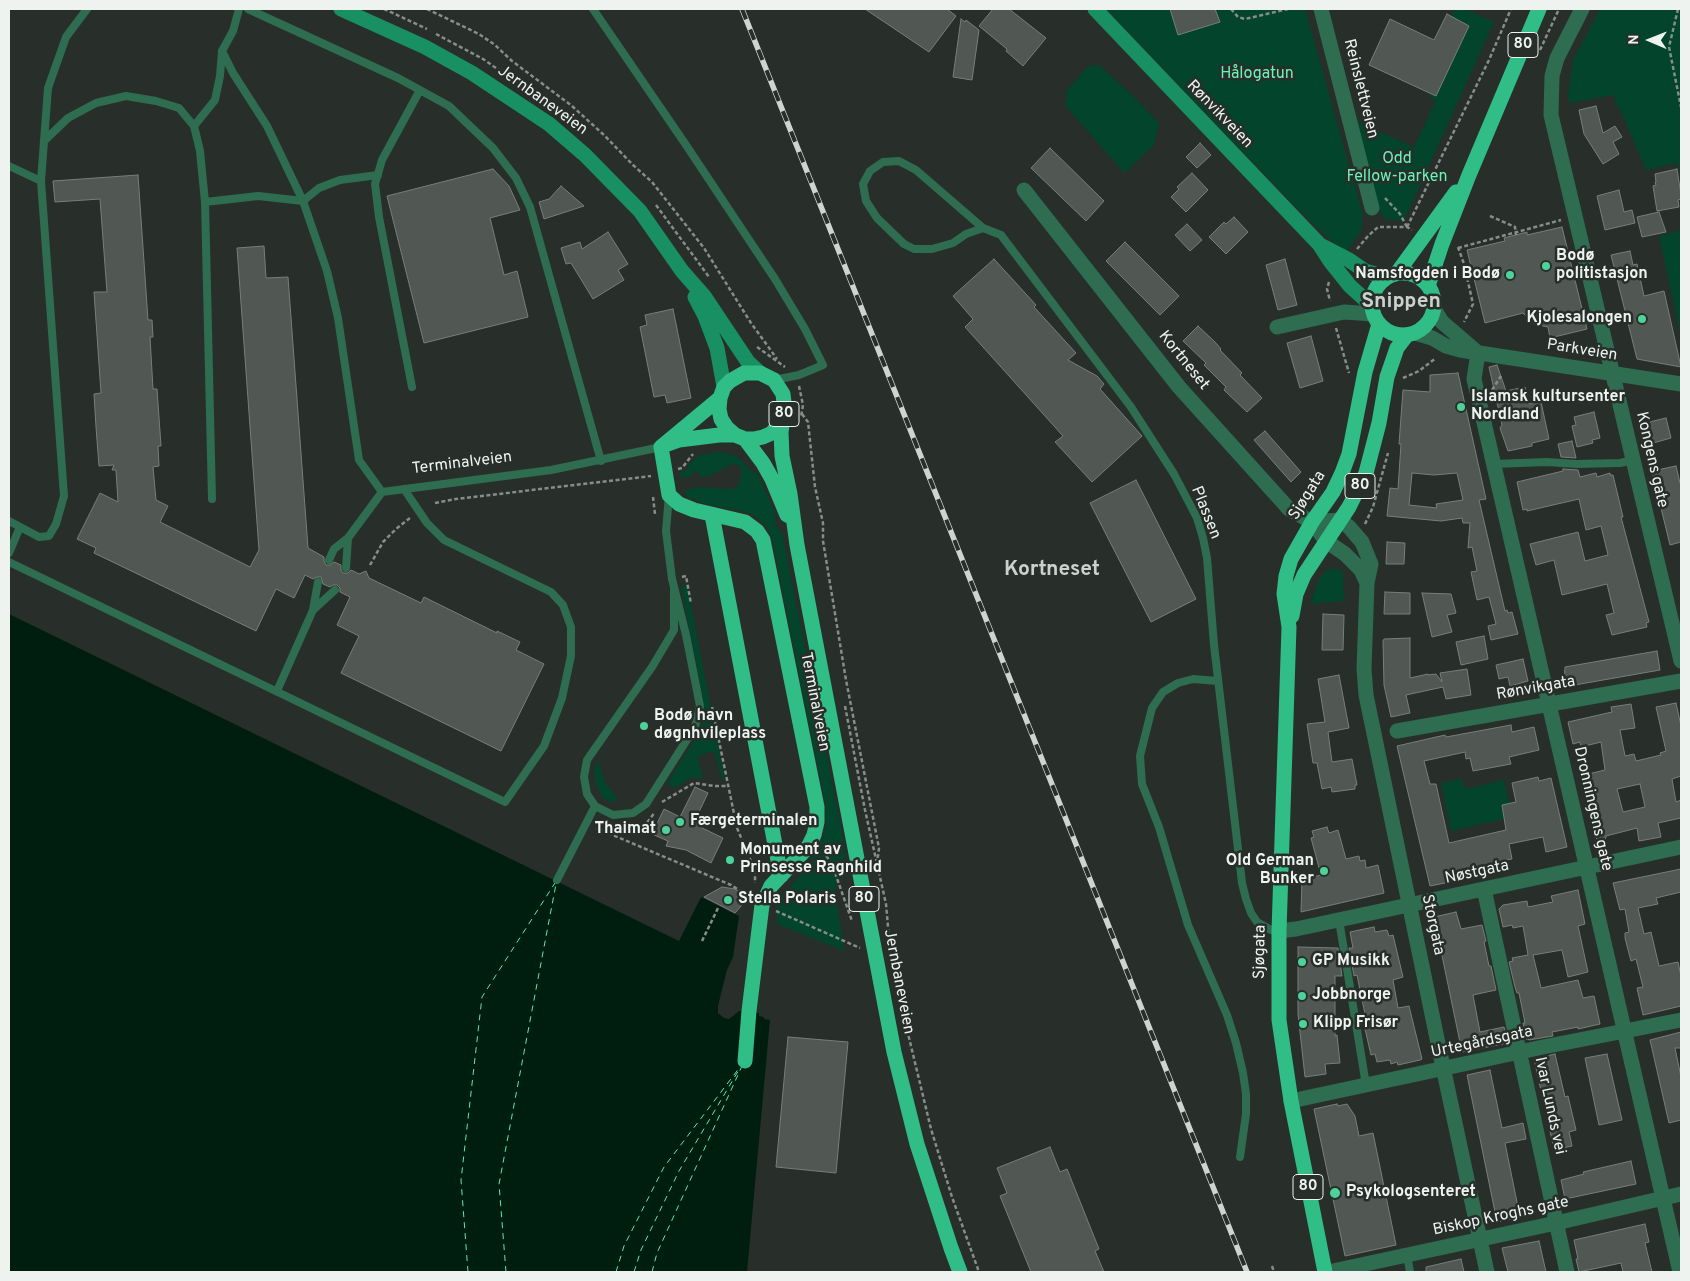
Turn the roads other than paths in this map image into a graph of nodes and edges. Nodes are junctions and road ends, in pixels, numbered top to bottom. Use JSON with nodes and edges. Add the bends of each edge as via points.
{"nodes":[{"id":1,"x":87,"y":9,"type":"edge"},
{"id":2,"x":239,"y":9,"type":"edge"},
{"id":3,"x":248,"y":9,"type":"edge"},
{"id":4,"x":341,"y":9,"type":"edge"},
{"id":5,"x":593,"y":9,"type":"edge"},
{"id":6,"x":1095,"y":9,"type":"edge"},
{"id":7,"x":1321,"y":9,"type":"edge"},
{"id":8,"x":1539,"y":9,"type":"edge"},
{"id":9,"x":1582,"y":9,"type":"edge"},
{"id":10,"x":222,"y":51,"type":"junction"},
{"id":11,"x":420,"y":90,"type":"junction"},
{"id":12,"x":194,"y":126,"type":"junction"},
{"id":13,"x":44,"y":141,"type":"junction"},
{"id":14,"x":9,"y":166,"type":"edge"},
{"id":15,"x":378,"y":175,"type":"junction"},
{"id":16,"x":1469,"y":175,"type":"junction"},
{"id":17,"x":41,"y":181,"type":"junction"},
{"id":18,"x":1024,"y":190,"type":"dead end"},
{"id":19,"x":303,"y":201,"type":"junction"},
{"id":20,"x":205,"y":202,"type":"junction"},
{"id":21,"x":1372,"y":208,"type":"dead end"},
{"id":22,"x":983,"y":228,"type":"junction"},
{"id":23,"x":1319,"y":244,"type":"junction"},
{"id":24,"x":682,"y":271,"type":"junction"},
{"id":25,"x":1392,"y":275,"type":"junction"},
{"id":26,"x":1428,"y":286,"type":"junction"},
{"id":27,"x":1434,"y":309,"type":"junction"},
{"id":28,"x":1375,"y":315,"type":"junction"},
{"id":29,"x":1277,"y":327,"type":"dead end"},
{"id":30,"x":1411,"y":334,"type":"junction"},
{"id":31,"x":1478,"y":353,"type":"junction"},
{"id":32,"x":760,"y":373,"type":"junction"},
{"id":33,"x":1613,"y":374,"type":"junction"},
{"id":34,"x":774,"y":380,"type":"junction"},
{"id":35,"x":1681,"y":384,"type":"edge"},
{"id":36,"x":412,"y":387,"type":"dead end"},
{"id":37,"x":722,"y":393,"type":"junction"},
{"id":38,"x":783,"y":419,"type":"junction"},
{"id":39,"x":740,"y":437,"type":"junction"},
{"id":40,"x":661,"y":447,"type":"junction"},
{"id":41,"x":1634,"y":460,"type":"junction"},
{"id":42,"x":601,"y":461,"type":"junction"},
{"id":43,"x":1494,"y":464,"type":"junction"},
{"id":44,"x":404,"y":489,"type":"junction"},
{"id":45,"x":382,"y":492,"type":"junction"},
{"id":46,"x":669,"y":496,"type":"junction"},
{"id":47,"x":212,"y":499,"type":"dead end"},
{"id":48,"x":712,"y":515,"type":"junction"},
{"id":49,"x":1340,"y":520,"type":"junction"},
{"id":50,"x":9,"y":521,"type":"edge"},
{"id":51,"x":1312,"y":522,"type":"junction"},
{"id":52,"x":20,"y":527,"type":"junction"},
{"id":53,"x":348,"y":538,"type":"junction"},
{"id":54,"x":1326,"y":541,"type":"junction"},
{"id":55,"x":797,"y":544,"type":"junction"},
{"id":56,"x":9,"y":553,"type":"edge"},
{"id":57,"x":329,"y":560,"type":"dead end"},
{"id":58,"x":9,"y":562,"type":"edge"},
{"id":59,"x":346,"y":568,"type":"dead end"},
{"id":60,"x":318,"y":582,"type":"dead end"},
{"id":61,"x":1367,"y":583,"type":"junction"},
{"id":62,"x":674,"y":588,"type":"junction"},
{"id":63,"x":335,"y":590,"type":"dead end"},
{"id":64,"x":313,"y":610,"type":"junction"},
{"id":65,"x":1289,"y":627,"type":"junction"},
{"id":66,"x":1681,"y":661,"type":"edge"},
{"id":67,"x":1218,"y":681,"type":"junction"},
{"id":68,"x":1681,"y":681,"type":"edge"},
{"id":69,"x":277,"y":691,"type":"junction"},
{"id":70,"x":1549,"y":704,"type":"junction"},
{"id":71,"x":1397,"y":731,"type":"dead end"},
{"id":72,"x":595,"y":806,"type":"junction"},
{"id":73,"x":1681,"y":847,"type":"edge"},
{"id":74,"x":1588,"y":868,"type":"junction"},
{"id":75,"x":781,"y":876,"type":"junction"},
{"id":76,"x":557,"y":880,"type":"dead end"},
{"id":77,"x":1484,"y":889,"type":"junction"},
{"id":78,"x":1410,"y":904,"type":"junction"},
{"id":79,"x":1339,"y":920,"type":"junction"},
{"id":80,"x":1279,"y":931,"type":"junction"},
{"id":81,"x":1681,"y":1020,"type":"edge"},
{"id":82,"x":1625,"y":1031,"type":"junction"},
{"id":83,"x":1520,"y":1053,"type":"junction"},
{"id":84,"x":745,"y":1061,"type":"dead end"},
{"id":85,"x":1444,"y":1069,"type":"junction"},
{"id":86,"x":1366,"y":1085,"type":"junction"},
{"id":87,"x":1291,"y":1101,"type":"junction"},
{"id":88,"x":1240,"y":1157,"type":"dead end"},
{"id":89,"x":1681,"y":1194,"type":"edge"},
{"id":90,"x":1663,"y":1198,"type":"junction"},
{"id":91,"x":1556,"y":1223,"type":"junction"},
{"id":92,"x":1480,"y":1240,"type":"junction"},
{"id":93,"x":1407,"y":1256,"type":"junction"},
{"id":94,"x":960,"y":1272,"type":"edge"},
{"id":95,"x":1327,"y":1272,"type":"edge"},
{"id":96,"x":1410,"y":1272,"type":"edge"},
{"id":97,"x":1488,"y":1272,"type":"edge"},
{"id":98,"x":1567,"y":1272,"type":"edge"},
{"id":99,"x":1680,"y":1272,"type":"edge"}],
"edges":[{"from":1,"to":13,"type":"lane","via":[[66,37],[48,88]]},
{"from":2,"to":10,"type":"lane","via":[[233,32]]},
{"from":3,"to":11,"type":"lane"},
{"from":4,"to":24,"type":"street","name":"Jernbaneveien","via":[[456,64],[549,124],[640,211]]},
{"from":5,"to":34,"type":"lane","via":[[775,279],[822,365],[799,375]]},
{"from":6,"to":23,"type":"street","name":"Rønvikveien"},
{"from":7,"to":21,"type":"street","name":"Reinslettveien"},
{"from":8,"to":16,"type":"highway","number":"80"},
{"from":9,"to":33,"type":"street","name":"Kongens gate","via":[[1552,76],[1551,115]]},
{"from":10,"to":12,"type":"lane","via":[[215,100]]},
{"from":10,"to":19,"type":"lane","via":[[267,126]]},
{"from":11,"to":15,"type":"lane","via":[[382,160]]},
{"from":11,"to":42,"type":"lane","via":[[448,106],[493,148],[516,178],[530,207]]},
{"from":12,"to":13,"type":"lane","via":[[179,108],[126,96],[96,103],[68,118]]},
{"from":12,"to":20,"type":"lane"},
{"from":13,"to":17,"type":"lane"},
{"from":14,"to":17,"type":"lane"},
{"from":15,"to":19,"type":"lane","via":[[340,180],[319,188]]},
{"from":15,"to":36,"type":"lane","via":[[379,217]]},
{"from":16,"to":25,"type":"highway","number":"80"},
{"from":16,"to":26,"type":"highway","number":"80"},
{"from":17,"to":52,"type":"lane","via":[[64,496],[49,536],[39,537]]},
{"from":18,"to":51,"type":"street","name":"Kortneset","via":[[1179,387],[1289,509]]},
{"from":19,"to":20,"type":"lane","via":[[258,196]]},
{"from":19,"to":45,"type":"lane","via":[[327,271],[338,318],[359,460]]},
{"from":20,"to":47,"type":"lane"},
{"from":22,"to":22,"type":"lane","name":"Plassen","via":[[946,245],[914,250],[877,218],[866,200],[863,184],[870,171],[883,162],[899,161],[916,170]]},
{"from":22,"to":67,"type":"lane","name":"Plassen","via":[[1001,235],[1012,249],[1131,407],[1174,474],[1203,538]]},
{"from":23,"to":25,"type":"street","name":"Rønvikveien","via":[[1366,271]]},
{"from":23,"to":28,"type":"street","name":"Rønvikveien"},
{"from":24,"to":32,"type":"street","name":"Jernbaneveien","via":[[704,296],[748,362]]},
{"from":24,"to":37,"type":"street","name":"Jernbaneveien","via":[[717,348]]},
{"from":25,"to":26,"type":"highway","via":[[1415,275]]},
{"from":25,"to":28,"type":"highway","number":"80","via":[[1375,290]]},
{"from":26,"to":27,"type":"highway"},
{"from":27,"to":30,"type":"highway","number":"80","via":[[1427,323]]},
{"from":27,"to":31,"type":"street","via":[[1442,322]]},
{"from":28,"to":29,"type":"street","via":[[1344,312]]},
{"from":28,"to":30,"type":"highway","via":[[1392,334]]},
{"from":28,"to":51,"type":"highway","name":"Sjøgata","number":"80","via":[[1349,454],[1330,498]]},
{"from":30,"to":31,"type":"street","name":"Parkveien"},
{"from":30,"to":49,"type":"highway","name":"Sjøgata","number":"80","via":[[1397,348],[1393,358],[1366,473]]},
{"from":31,"to":33,"type":"street","name":"Parkveien"},
{"from":31,"to":43,"type":"street","name":"Dronningens gate","via":[[1474,379]]},
{"from":32,"to":34,"type":"highway","name":"Jernbaneveien","number":"80"},
{"from":32,"to":37,"type":"highway","via":[[744,373],[730,381]]},
{"from":33,"to":35,"type":"street","name":"Parkveien"},
{"from":33,"to":41,"type":"street","name":"Kongens gate"},
{"from":34,"to":38,"type":"highway","name":"Jernbaneveien","number":"80","via":[[783,394]]},
{"from":37,"to":39,"type":"highway","name":"Jernbaneveien","number":"80","via":[[719,409],[722,419],[727,428]]},
{"from":37,"to":40,"type":"highway","name":"Terminalveien"},
{"from":38,"to":39,"type":"highway","number":"80","via":[[772,433],[763,438]]},
{"from":38,"to":55,"type":"highway","name":"Jernbaneveien","number":"80","via":[[782,456]]},
{"from":39,"to":40,"type":"highway","name":"Terminalveien","number":"80","via":[[719,435],[679,440]]},
{"from":39,"to":55,"type":"highway","name":"Jernbaneveien","number":"80","via":[[763,463],[772,479]]},
{"from":40,"to":42,"type":"lane","name":"Terminalveien"},
{"from":40,"to":46,"type":"highway"},
{"from":41,"to":43,"type":"lane","via":[[1620,463]]},
{"from":41,"to":66,"type":"street","name":"Kongens gate"},
{"from":42,"to":44,"type":"lane","name":"Terminalveien"},
{"from":43,"to":70,"type":"street","name":"Dronningens gate"},
{"from":44,"to":45,"type":"lane","name":"Terminalveien"},
{"from":44,"to":69,"type":"lane","via":[[427,523],[444,540],[550,592],[563,605],[570,628],[571,656],[562,698],[544,746],[505,802]]},
{"from":45,"to":53,"type":"lane"},
{"from":46,"to":48,"type":"highway","name":"Terminalveien","via":[[686,508]]},
{"from":46,"to":62,"type":"lane","via":[[666,531]]},
{"from":48,"to":75,"type":"highway"},
{"from":48,"to":75,"type":"highway","name":"Terminalveien","via":[[745,522],[758,531],[766,551],[817,807],[817,822],[808,847]]},
{"from":49,"to":51,"type":"street"},
{"from":49,"to":54,"type":"highway","name":"Sjøgata","number":"80"},
{"from":49,"to":61,"type":"street","name":"Storgata","via":[[1357,536],[1368,554],[1371,564]]},
{"from":50,"to":52,"type":"lane"},
{"from":51,"to":54,"type":"street","name":"Kortneset"},
{"from":51,"to":65,"type":"highway","name":"Sjøgata","number":"80","via":[[1291,559],[1286,576],[1284,594]]},
{"from":52,"to":56,"type":"lane"},
{"from":53,"to":57,"type":"lane","via":[[334,549]]},
{"from":53,"to":59,"type":"lane"},
{"from":54,"to":61,"type":"street","name":"Kortneset","via":[[1361,570]]},
{"from":54,"to":65,"type":"highway","name":"Sjøgata","number":"80","via":[[1296,594]]},
{"from":55,"to":94,"type":"highway","name":"Jernbaneveien","number":"80","via":[[894,1052],[917,1144]]},
{"from":58,"to":69,"type":"lane"},
{"from":60,"to":64,"type":"lane"},
{"from":61,"to":78,"type":"street","name":"Storgata","via":[[1366,696]]},
{"from":62,"to":72,"type":"lane","via":[[674,630],[587,760],[584,778],[587,794]]},
{"from":62,"to":72,"type":"lane","via":[[700,706],[696,727],[646,804],[632,813],[621,815],[613,815]]},
{"from":63,"to":64,"type":"lane"},
{"from":64,"to":69,"type":"lane"},
{"from":65,"to":80,"type":"highway","name":"Sjøgata","number":"80"},
{"from":67,"to":80,"type":"lane","name":"Plassen","via":[[1242,883],[1250,913],[1257,922]]},
{"from":67,"to":88,"type":"lane","via":[[1193,679],[1178,682],[1163,692],[1152,708],[1140,756],[1142,784],[1159,827],[1188,925],[1236,1043],[1246,1094]]},
{"from":68,"to":70,"type":"street","name":"Rønvikgata"},
{"from":70,"to":71,"type":"street","name":"Rønvikgata"},
{"from":70,"to":74,"type":"street","name":"Dronningens gate"},
{"from":72,"to":76,"type":"lane"},
{"from":73,"to":74,"type":"street","name":"Nøstgata"},
{"from":74,"to":77,"type":"street","name":"Nøstgata"},
{"from":74,"to":82,"type":"street","name":"Dronningens gate"},
{"from":75,"to":84,"type":"highway","name":"Terminalveien","via":[[771,886],[762,905]]},
{"from":77,"to":78,"type":"street","name":"Nøstgata"},
{"from":77,"to":83,"type":"street","name":"Ivar Lunds vei"},
{"from":78,"to":79,"type":"street","name":"Nøstgata"},
{"from":78,"to":85,"type":"street","name":"Storgata"},
{"from":79,"to":80,"type":"street","name":"Nøstgata"},
{"from":79,"to":86,"type":"lane"},
{"from":80,"to":87,"type":"highway","name":"Sjøgata","number":"80","via":[[1279,1020]]},
{"from":81,"to":82,"type":"street","name":"Urtegårdsgata"},
{"from":82,"to":83,"type":"street","name":"Urtegårdsgata"},
{"from":82,"to":90,"type":"street","name":"Dronningens gate"},
{"from":83,"to":85,"type":"street","name":"Urtegårdsgata"},
{"from":83,"to":91,"type":"street","name":"Ivar Lunds vei"},
{"from":85,"to":86,"type":"street","name":"Urtegårdsgata"},
{"from":85,"to":92,"type":"street","name":"Storgata"},
{"from":86,"to":87,"type":"street","name":"Urtegårdsgata"},
{"from":87,"to":95,"type":"highway","name":"Sjøgata","number":"80"},
{"from":89,"to":90,"type":"street","name":"Biskop Kroghs gate"},
{"from":90,"to":91,"type":"street","name":"Biskop Kroghs gate"},
{"from":90,"to":99,"type":"street","name":"Dronningens gate"},
{"from":91,"to":92,"type":"street","name":"Biskop Kroghs gate"},
{"from":91,"to":98,"type":"street","name":"Ivar Lunds vei"},
{"from":92,"to":93,"type":"street","name":"Biskop Kroghs gate"},
{"from":92,"to":97,"type":"street","name":"Storgata"},
{"from":93,"to":95,"type":"street","name":"Biskop Kroghs gate"},
{"from":93,"to":96,"type":"lane"}]}
